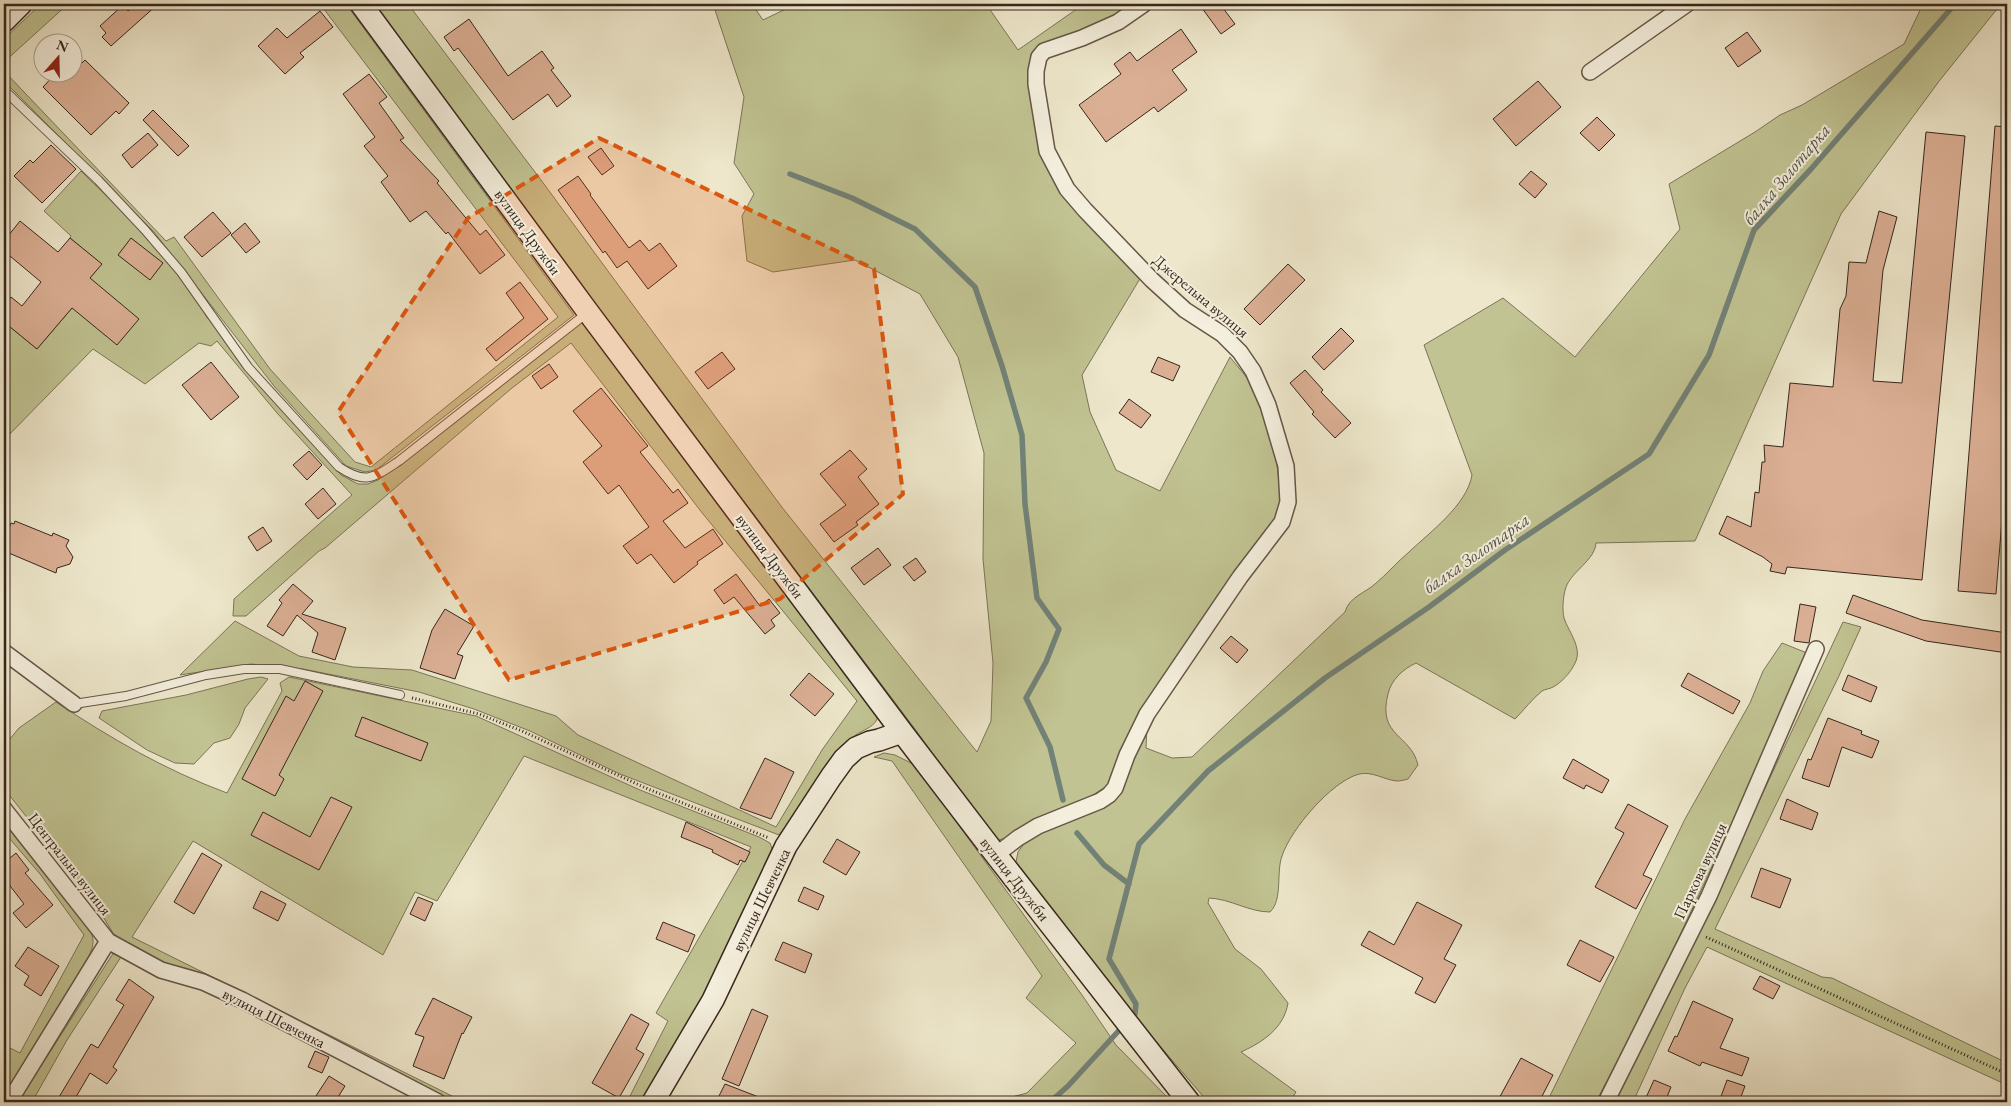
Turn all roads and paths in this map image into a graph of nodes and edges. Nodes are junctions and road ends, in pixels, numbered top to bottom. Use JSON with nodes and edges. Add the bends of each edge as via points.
{"nodes":[{"id":1,"x":21,"y":4,"type":"edge"},
{"id":2,"x":360,"y":4,"type":"edge"},
{"id":3,"x":1144,"y":4,"type":"edge"},
{"id":4,"x":1687,"y":4,"type":"edge"},
{"id":5,"x":4,"y":21,"type":"edge"},
{"id":6,"x":1590,"y":72,"type":"dead end"},
{"id":7,"x":4,"y":90,"type":"edge"},
{"id":8,"x":588,"y":312,"type":"junction"},
{"id":9,"x":1816,"y":649,"type":"dead end"},
{"id":10,"x":4,"y":652,"type":"edge"},
{"id":11,"x":400,"y":695,"type":"joint"},
{"id":12,"x":74,"y":704,"type":"joint"},
{"id":13,"x":902,"y":732,"type":"junction"},
{"id":14,"x":4,"y":809,"type":"edge"},
{"id":15,"x":786,"y":846,"type":"junction"},
{"id":16,"x":996,"y":855,"type":"junction"},
{"id":17,"x":1692,"y":930,"type":"junction"},
{"id":18,"x":108,"y":941,"type":"junction"},
{"id":19,"x":2007,"y":1074,"type":"edge"},
{"id":20,"x":9,"y":1102,"type":"edge"},
{"id":21,"x":438,"y":1102,"type":"edge"},
{"id":22,"x":653,"y":1102,"type":"edge"},
{"id":23,"x":1189,"y":1102,"type":"edge"},
{"id":24,"x":1606,"y":1102,"type":"edge"}],
"edges":[{"from":1,"to":5,"type":"street"},
{"from":2,"to":8,"type":"street","name":"вулиця Дружби"},
{"from":3,"to":16,"type":"street","name":"Джерельна вулиця","via":[[1118,22],[1044,50],[1039,58],[1036,84],[1046,151],[1067,189],[1152,280],[1185,310],[1222,334],[1240,352],[1253,371],[1268,405],[1286,466],[1288,502],[1282,522],[1240,576],[1146,714],[1115,788],[1100,801],[1038,826]]},
{"from":4,"to":6,"type":"street"},
{"from":7,"to":8,"type":"lane","via":[[98,180],[144,230],[181,272],[248,366],[339,466],[354,477],[365,478],[399,461]]},
{"from":8,"to":13,"type":"street","name":"вулиця Дружби"},
{"from":9,"to":17,"type":"street","name":"Паркова вулиця"},
{"from":10,"to":12,"type":"street"},
{"from":11,"to":12,"type":"lane","via":[[280,669],[244,669],[206,675],[126,696]]},
{"from":11,"to":15,"type":"path","via":[[479,714]]},
{"from":13,"to":15,"type":"street","name":"вулиця Шевченка","via":[[856,748],[844,759]]},
{"from":13,"to":16,"type":"street","name":"вулиця Дружби"},
{"from":14,"to":18,"type":"street","name":"Центральна вулиця"},
{"from":15,"to":22,"type":"street","name":"вулиця Шевченка","via":[[713,1000]]},
{"from":16,"to":23,"type":"street","name":"вулиця Дружби"},
{"from":17,"to":19,"type":"path"},
{"from":17,"to":24,"type":"street","name":"Паркова вулиця"},
{"from":18,"to":20,"type":"street"},
{"from":18,"to":21,"type":"street","name":"вулиця Шевченка","via":[[161,970],[203,982],[242,1000]]}]}
